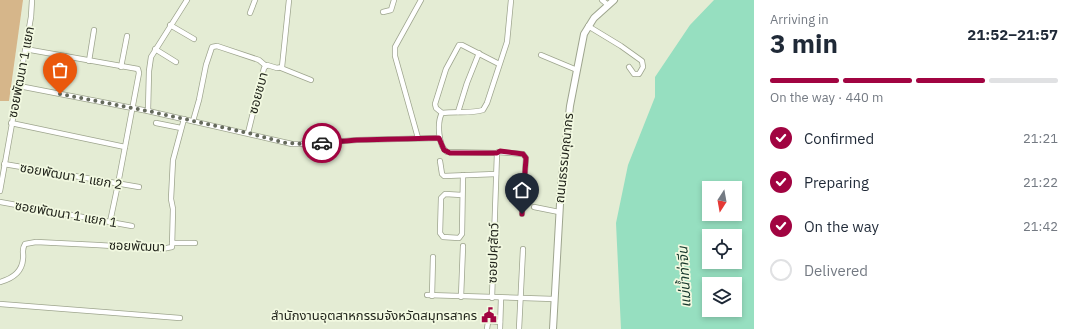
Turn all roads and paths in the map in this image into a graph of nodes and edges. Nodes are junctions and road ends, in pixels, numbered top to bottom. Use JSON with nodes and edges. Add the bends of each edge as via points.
{"nodes":[{"id":1,"x":32,"y":0,"type":"edge"},
{"id":2,"x":187,"y":0,"type":"edge"},
{"id":3,"x":255,"y":0,"type":"edge"},
{"id":4,"x":289,"y":0,"type":"edge"},
{"id":5,"x":394,"y":0,"type":"edge"},
{"id":6,"x":421,"y":0,"type":"edge"},
{"id":7,"x":511,"y":0,"type":"edge"},
{"id":8,"x":602,"y":0,"type":"edge"},
{"id":9,"x":614,"y":0,"type":"edge"},
{"id":10,"x":608,"y":5,"type":"junction"},
{"id":11,"x":383,"y":12,"type":"dead end"},
{"id":12,"x":250,"y":13,"type":"dead end"},
{"id":13,"x":170,"y":25,"type":"junction"},
{"id":14,"x":588,"y":26,"type":"junction"},
{"id":15,"x":94,"y":30,"type":"dead end"},
{"id":16,"x":127,"y":36,"type":"dead end"},
{"id":17,"x":194,"y":39,"type":"dead end"},
{"id":18,"x":25,"y":49,"type":"junction"},
{"id":19,"x":155,"y":49,"type":"junction"},
{"id":20,"x":479,"y":54,"type":"junction"},
{"id":21,"x":541,"y":55,"type":"dead end"},
{"id":22,"x":89,"y":61,"type":"junction"},
{"id":23,"x":176,"y":62,"type":"dead end"},
{"id":24,"x":499,"y":64,"type":"junction"},
{"id":25,"x":121,"y":66,"type":"junction"},
{"id":26,"x":266,"y":66,"type":"junction"},
{"id":27,"x":629,"y":67,"type":"dead end"},
{"id":28,"x":280,"y":68,"type":"junction"},
{"id":29,"x":577,"y":70,"type":"junction"},
{"id":30,"x":311,"y":80,"type":"dead end"},
{"id":31,"x":19,"y":86,"type":"junction"},
{"id":32,"x":132,"y":108,"type":"junction"},
{"id":33,"x":148,"y":111,"type":"junction"},
{"id":34,"x":458,"y":112,"type":"junction"},
{"id":35,"x":442,"y":113,"type":"junction"},
{"id":36,"x":184,"y":119,"type":"junction"},
{"id":37,"x":193,"y":121,"type":"junction"},
{"id":38,"x":11,"y":122,"type":"junction"},
{"id":39,"x":156,"y":123,"type":"dead end"},
{"id":40,"x":182,"y":128,"type":"junction"},
{"id":41,"x":248,"y":133,"type":"junction"},
{"id":42,"x":418,"y":138,"type":"junction"},
{"id":43,"x":439,"y":138,"type":"junction"},
{"id":44,"x":125,"y":147,"type":"junction"},
{"id":45,"x":497,"y":153,"type":"junction"},
{"id":46,"x":440,"y":161,"type":"dead end"},
{"id":47,"x":4,"y":164,"type":"junction"},
{"id":48,"x":496,"y":174,"type":"junction"},
{"id":49,"x":463,"y":176,"type":"junction"},
{"id":50,"x":118,"y":184,"type":"junction"},
{"id":51,"x":139,"y":187,"type":"dead end"},
{"id":52,"x":0,"y":191,"type":"edge"},
{"id":53,"x":462,"y":195,"type":"junction"},
{"id":54,"x":0,"y":202,"type":"edge"},
{"id":55,"x":534,"y":207,"type":"dead end"},
{"id":56,"x":559,"y":212,"type":"junction"},
{"id":57,"x":522,"y":214,"type":"dead end"},
{"id":58,"x":110,"y":222,"type":"junction"},
{"id":59,"x":132,"y":226,"type":"dead end"},
{"id":60,"x":172,"y":243,"type":"junction"},
{"id":61,"x":194,"y":243,"type":"dead end"},
{"id":62,"x":463,"y":246,"type":"dead end"},
{"id":63,"x":523,"y":249,"type":"dead end"},
{"id":64,"x":433,"y":257,"type":"dead end"},
{"id":65,"x":0,"y":282,"type":"edge"},
{"id":66,"x":462,"y":297,"type":"junction"},
{"id":67,"x":492,"y":298,"type":"junction"},
{"id":68,"x":501,"y":298,"type":"junction"},
{"id":69,"x":520,"y":299,"type":"junction"},
{"id":70,"x":554,"y":300,"type":"junction"},
{"id":71,"x":0,"y":304,"type":"edge"},
{"id":72,"x":180,"y":318,"type":"dead end"},
{"id":73,"x":500,"y":322,"type":"junction"},
{"id":74,"x":487,"y":329,"type":"edge"},
{"id":75,"x":500,"y":329,"type":"edge"},
{"id":76,"x":519,"y":329,"type":"edge"},
{"id":77,"x":553,"y":329,"type":"edge"}],
"edges":[{"from":1,"to":18,"type":"street","name":"ซอยพัฒนา 1 แยก"},
{"from":2,"to":13,"type":"street"},
{"from":3,"to":12,"type":"street"},
{"from":4,"to":28,"type":"street","name":"ซอยชบา"},
{"from":5,"to":11,"type":"street","via":[[391,10]]},
{"from":6,"to":42,"type":"street","via":[[395,47],[395,56]]},
{"from":7,"to":24,"type":"street","via":[[507,42]]},
{"from":8,"to":10,"type":"street"},
{"from":9,"to":10,"type":"street","name":"ถนนธรรมคุณากร"},
{"from":10,"to":14,"type":"street","name":"ถนนธรรมคุณากร"},
{"from":13,"to":17,"type":"street"},
{"from":13,"to":19,"type":"street"},
{"from":14,"to":27,"type":"street","via":[[642,61],[643,67],[639,74],[634,74]]},
{"from":14,"to":29,"type":"street","name":"ถนนธรรมคุณากร"},
{"from":15,"to":22,"type":"street"},
{"from":16,"to":25,"type":"street"},
{"from":18,"to":22,"type":"street"},
{"from":18,"to":31,"type":"street","name":"ซอยพัฒนา 1 แยก"},
{"from":19,"to":23,"type":"street"},
{"from":19,"to":33,"type":"street","via":[[149,64]]},
{"from":20,"to":24,"type":"street"},
{"from":20,"to":34,"type":"street"},
{"from":20,"to":35,"type":"street","via":[[462,45],[457,47],[446,69],[435,104]]},
{"from":21,"to":29,"type":"street"},
{"from":22,"to":25,"type":"street"},
{"from":24,"to":34,"type":"street","via":[[483,110]]},
{"from":25,"to":32,"type":"street","via":[[138,70],[139,73]]},
{"from":26,"to":28,"type":"street","name":"ซอยชบา"},
{"from":26,"to":37,"type":"street","via":[[259,60],[217,46],[212,47]]},
{"from":26,"to":41,"type":"street","name":"ซอยชบา"},
{"from":28,"to":30,"type":"street"},
{"from":29,"to":56,"type":"street","name":"ถนนธรรมคุณากร","via":[[569,112]]},
{"from":31,"to":32,"type":"street"},
{"from":31,"to":38,"type":"street","name":"ซอยพัฒนา 1 แยก"},
{"from":32,"to":33,"type":"street"},
{"from":32,"to":44,"type":"street"},
{"from":33,"to":36,"type":"street"},
{"from":34,"to":35,"type":"street"},
{"from":35,"to":43,"type":"street"},
{"from":36,"to":37,"type":"street"},
{"from":36,"to":40,"type":"street","name":"ซอยพัฒนา"},
{"from":37,"to":41,"type":"street"},
{"from":38,"to":44,"type":"street"},
{"from":38,"to":47,"type":"street","name":"ซอยพัฒนา 1 แยก"},
{"from":39,"to":40,"type":"street"},
{"from":40,"to":60,"type":"street","name":"ซอยพัฒนา","via":[[173,160]]},
{"from":41,"to":42,"type":"street","via":[[298,144]]},
{"from":42,"to":43,"type":"street"},
{"from":43,"to":45,"type":"street","via":[[441,146],[447,152]]},
{"from":44,"to":50,"type":"street"},
{"from":45,"to":48,"type":"street","name":"ซอยปศุสัตว์"},
{"from":45,"to":57,"type":"street","via":[[500,151],[525,155]]},
{"from":46,"to":49,"type":"street","via":[[444,176]]},
{"from":47,"to":50,"type":"street","name":"ซอยพัฒนา 1 แยก 2"},
{"from":47,"to":52,"type":"street","name":"ซอยพัฒนา 1 แยก"},
{"from":48,"to":49,"type":"street"},
{"from":48,"to":67,"type":"street","name":"ซอยปศุสัตว์"},
{"from":49,"to":53,"type":"street"},
{"from":50,"to":51,"type":"street","name":"ซอยพัฒนา 1 แยก 2"},
{"from":50,"to":58,"type":"street"},
{"from":53,"to":53,"type":"street","via":[[445,194],[441,198],[440,233],[443,237],[461,236]]},
{"from":54,"to":58,"type":"street","name":"ซอยพัฒนา 1 แยก 1"},
{"from":55,"to":56,"type":"street"},
{"from":56,"to":70,"type":"street","name":"ถนนธรรมคุณากร"},
{"from":58,"to":59,"type":"street","name":"ซอยพัฒนา 1 แยก 1"},
{"from":60,"to":61,"type":"street"},
{"from":60,"to":65,"type":"street","name":"ซอยพัฒนา","via":[[172,247],[162,249],[67,243],[25,244],[20,270],[14,278]]},
{"from":62,"to":66,"type":"street"},
{"from":63,"to":69,"type":"street"},
{"from":64,"to":66,"type":"street","via":[[430,295]]},
{"from":66,"to":67,"type":"street"},
{"from":67,"to":68,"type":"street"},
{"from":68,"to":69,"type":"street"},
{"from":68,"to":73,"type":"street"},
{"from":69,"to":70,"type":"street"},
{"from":69,"to":76,"type":"street"},
{"from":70,"to":77,"type":"street","name":"ถนนธรรมคุณากร"},
{"from":71,"to":72,"type":"street"},
{"from":73,"to":74,"type":"street","via":[[488,322]]},
{"from":73,"to":75,"type":"street"}]}
